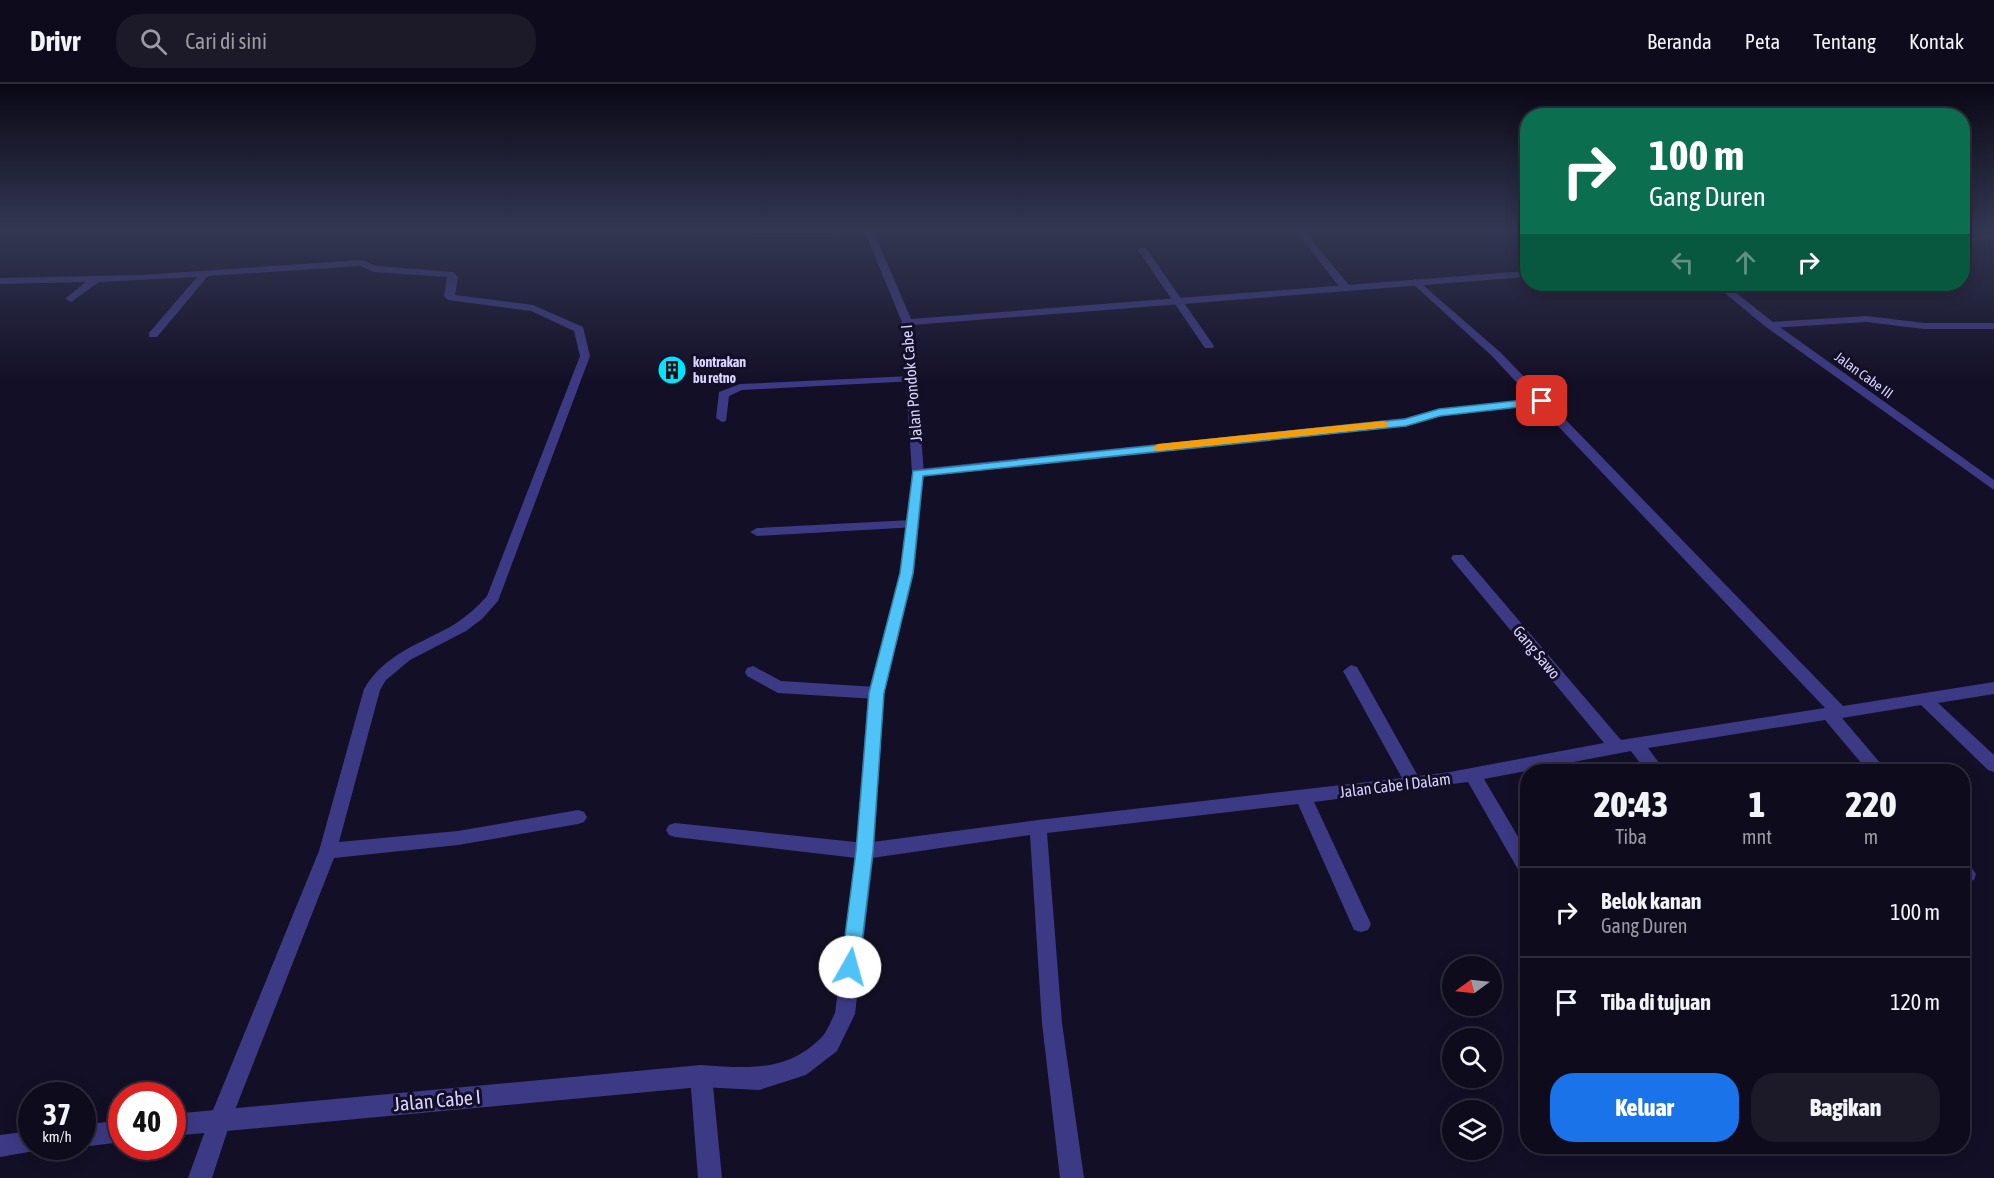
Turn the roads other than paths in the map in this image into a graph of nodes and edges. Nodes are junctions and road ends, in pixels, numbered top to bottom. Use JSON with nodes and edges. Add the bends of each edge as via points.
{"nodes":[{"id":1,"x":93,"y":281,"type":"edge"},
{"id":2,"x":199,"y":281,"type":"edge"},
{"id":3,"x":452,"y":281,"type":"edge"},
{"id":4,"x":890,"y":281,"type":"edge"},
{"id":5,"x":1165,"y":281,"type":"edge"},
{"id":6,"x":1340,"y":281,"type":"edge"},
{"id":7,"x":1429,"y":281,"type":"edge"},
{"id":8,"x":1416,"y":282,"type":"junction"},
{"id":9,"x":1345,"y":287,"type":"junction"},
{"id":10,"x":1728,"y":291,"type":"edge"},
{"id":11,"x":71,"y":299,"type":"dead end"},
{"id":12,"x":1177,"y":299,"type":"junction"},
{"id":13,"x":907,"y":322,"type":"junction"},
{"id":14,"x":1770,"y":325,"type":"junction"},
{"id":15,"x":1994,"y":326,"type":"edge"},
{"id":16,"x":153,"y":335,"type":"dead end"},
{"id":17,"x":1209,"y":346,"type":"dead end"},
{"id":18,"x":911,"y":379,"type":"junction"},
{"id":19,"x":1542,"y":401,"type":"junction"},
{"id":20,"x":722,"y":418,"type":"dead end"},
{"id":21,"x":918,"y":473,"type":"junction"},
{"id":22,"x":1992,"y":483,"type":"edge"},
{"id":23,"x":912,"y":524,"type":"junction"},
{"id":24,"x":757,"y":532,"type":"dead end"},
{"id":25,"x":1458,"y":558,"type":"dead end"},
{"id":26,"x":1351,"y":670,"type":"dead end"},
{"id":27,"x":753,"y":672,"type":"dead end"},
{"id":28,"x":1994,"y":688,"type":"edge"},
{"id":29,"x":876,"y":693,"type":"junction"},
{"id":30,"x":1923,"y":698,"type":"junction"},
{"id":31,"x":1833,"y":712,"type":"junction"},
{"id":32,"x":1635,"y":744,"type":"junction"},
{"id":33,"x":1617,"y":747,"type":"junction"},
{"id":34,"x":1526,"y":764,"type":"edge"},
{"id":35,"x":1651,"y":764,"type":"edge"},
{"id":36,"x":1873,"y":764,"type":"edge"},
{"id":37,"x":1520,"y":765,"type":"edge"},
{"id":38,"x":1994,"y":765,"type":"edge"},
{"id":39,"x":1472,"y":774,"type":"junction"},
{"id":40,"x":1413,"y":783,"type":"junction"},
{"id":41,"x":1304,"y":796,"type":"junction"},
{"id":42,"x":578,"y":817,"type":"dead end"},
{"id":43,"x":1038,"y":827,"type":"junction"},
{"id":44,"x":675,"y":830,"type":"dead end"},
{"id":45,"x":328,"y":851,"type":"junction"},
{"id":46,"x":865,"y":851,"type":"junction"},
{"id":47,"x":1520,"y":856,"type":"edge"},
{"id":48,"x":1361,"y":924,"type":"dead end"},
{"id":49,"x":701,"y":1077,"type":"junction"},
{"id":50,"x":220,"y":1120,"type":"junction"},
{"id":51,"x":186,"y":1124,"type":"edge"},
{"id":52,"x":18,"y":1144,"type":"edge"},
{"id":53,"x":0,"y":1146,"type":"edge"},
{"id":54,"x":200,"y":1178,"type":"edge"},
{"id":55,"x":710,"y":1178,"type":"edge"},
{"id":56,"x":1072,"y":1178,"type":"edge"}],
"edges":[{"from":1,"to":11,"type":"street"},
{"from":2,"to":16,"type":"street"},
{"from":3,"to":45,"type":"street","via":[[449,296],[452,298],[533,308],[579,329],[585,356],[494,598],[473,619],[380,673],[372,689]]},
{"from":4,"to":13,"type":"street","name":"Jalan Pondok Cabe I"},
{"from":5,"to":12,"type":"street"},
{"from":6,"to":9,"type":"street"},
{"from":7,"to":8,"type":"street"},
{"from":8,"to":9,"type":"street"},
{"from":8,"to":19,"type":"street"},
{"from":9,"to":12,"type":"street"},
{"from":10,"to":14,"type":"street","name":"Jalan Cabe III"},
{"from":12,"to":13,"type":"street"},
{"from":12,"to":17,"type":"street"},
{"from":13,"to":18,"type":"street","name":"Jalan Pondok Cabe I"},
{"from":14,"to":15,"type":"street","via":[[1867,318],[1924,326]]},
{"from":14,"to":22,"type":"street","name":"Jalan Cabe III"},
{"from":18,"to":20,"type":"street","via":[[741,387],[723,394]]},
{"from":18,"to":21,"type":"street","name":"Jalan Pondok Cabe I"},
{"from":19,"to":21,"type":"street","via":[[1439,413],[1406,422]]},
{"from":19,"to":31,"type":"street"},
{"from":21,"to":23,"type":"street","name":"Jalan Pondok Cabe I"},
{"from":23,"to":24,"type":"street"},
{"from":23,"to":29,"type":"street","name":"Jalan Pondok Cabe I","via":[[907,573]]},
{"from":25,"to":33,"type":"street","name":"Gang Sawo"},
{"from":26,"to":40,"type":"street"},
{"from":27,"to":29,"type":"street","via":[[778,687]]},
{"from":28,"to":30,"type":"street","name":"Jalan Cabe I Dalam"},
{"from":29,"to":46,"type":"street","name":"Jalan Pondok Cabe I"},
{"from":30,"to":31,"type":"street","name":"Jalan Cabe I Dalam"},
{"from":30,"to":38,"type":"street"},
{"from":31,"to":32,"type":"street","name":"Jalan Cabe I Dalam"},
{"from":31,"to":36,"type":"street"},
{"from":32,"to":33,"type":"street","name":"Jalan Cabe I Dalam"},
{"from":32,"to":35,"type":"street"},
{"from":33,"to":34,"type":"street","name":"Jalan Cabe I Dalam"},
{"from":37,"to":39,"type":"street","name":"Jalan Cabe I Dalam"},
{"from":39,"to":40,"type":"street","name":"Jalan Cabe I Dalam"},
{"from":39,"to":47,"type":"street"},
{"from":40,"to":41,"type":"street","name":"Jalan Cabe I Dalam"},
{"from":41,"to":43,"type":"street","name":"Jalan Cabe I Dalam"},
{"from":41,"to":48,"type":"street"},
{"from":42,"to":45,"type":"street","via":[[458,838]]},
{"from":43,"to":46,"type":"street","name":"Jalan Cabe I Dalam"},
{"from":43,"to":56,"type":"street","via":[[1052,1023]]},
{"from":44,"to":46,"type":"street","name":"Jalan Cabe I Dalam"},
{"from":45,"to":50,"type":"street"},
{"from":46,"to":49,"type":"street","name":"Jalan Pondok Cabe I","via":[[845,1014],[831,1044],[798,1068],[759,1079]]},
{"from":49,"to":50,"type":"street","name":"Jalan Cabe I"},
{"from":49,"to":55,"type":"street"},
{"from":50,"to":51,"type":"street","name":"Jalan Cabe I"},
{"from":50,"to":54,"type":"street"},
{"from":52,"to":53,"type":"street"}]}
